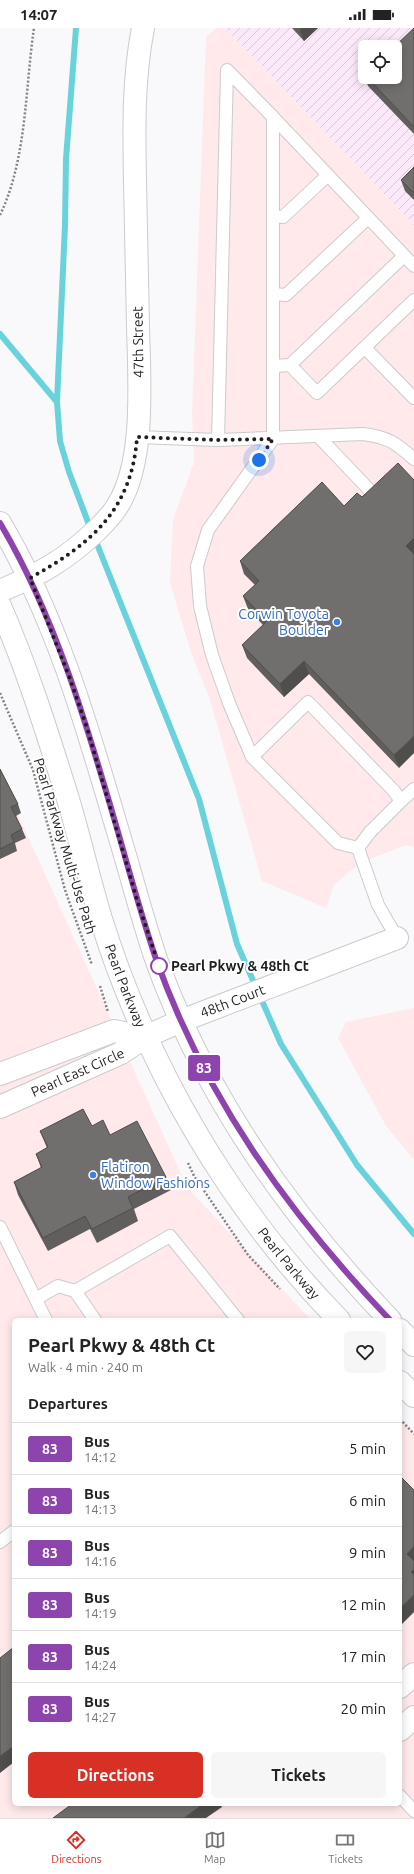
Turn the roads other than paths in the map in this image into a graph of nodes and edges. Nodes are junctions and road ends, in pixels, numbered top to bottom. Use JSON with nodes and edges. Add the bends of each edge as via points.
{"nodes":[{"id":1,"x":142,"y":28,"type":"edge"},
{"id":2,"x":273,"y":116,"type":"junction"},
{"id":3,"x":328,"y":175,"type":"junction"},
{"id":4,"x":273,"y":216,"type":"junction"},
{"id":5,"x":368,"y":218,"type":"junction"},
{"id":6,"x":404,"y":256,"type":"junction"},
{"id":7,"x":414,"y":266,"type":"edge"},
{"id":8,"x":273,"y":294,"type":"junction"},
{"id":9,"x":414,"y":300,"type":"edge"},
{"id":10,"x":365,"y":348,"type":"junction"},
{"id":11,"x":290,"y":365,"type":"junction"},
{"id":12,"x":273,"y":366,"type":"junction"},
{"id":13,"x":414,"y":398,"type":"edge"},
{"id":14,"x":137,"y":437,"type":"junction"},
{"id":15,"x":319,"y":437,"type":"junction"},
{"id":16,"x":273,"y":439,"type":"junction"},
{"id":17,"x":218,"y":440,"type":"junction"},
{"id":18,"x":414,"y":459,"type":"edge"},
{"id":19,"x":378,"y":499,"type":"edge"},
{"id":20,"x":0,"y":523,"type":"edge"},
{"id":21,"x":30,"y":578,"type":"junction"},
{"id":22,"x":0,"y":591,"type":"edge"},
{"id":23,"x":0,"y":606,"type":"edge"},
{"id":24,"x":252,"y":757,"type":"junction"},
{"id":25,"x":414,"y":789,"type":"edge"},
{"id":26,"x":401,"y":801,"type":"junction"},
{"id":27,"x":358,"y":848,"type":"junction"},
{"id":28,"x":397,"y":938,"type":"joint"},
{"id":29,"x":181,"y":1021,"type":"junction"},
{"id":30,"x":145,"y":1037,"type":"junction"},
{"id":31,"x":0,"y":1074,"type":"edge"},
{"id":32,"x":0,"y":1107,"type":"edge"},
{"id":33,"x":0,"y":1227,"type":"edge"},
{"id":34,"x":75,"y":1291,"type":"junction"},
{"id":35,"x":36,"y":1299,"type":"junction"},
{"id":36,"x":45,"y":1318,"type":"edge"},
{"id":37,"x":94,"y":1318,"type":"edge"},
{"id":38,"x":236,"y":1318,"type":"edge"},
{"id":39,"x":337,"y":1318,"type":"edge"},
{"id":40,"x":388,"y":1318,"type":"edge"},
{"id":41,"x":402,"y":1332,"type":"edge"},
{"id":42,"x":414,"y":1345,"type":"edge"},
{"id":43,"x":402,"y":1384,"type":"edge"},
{"id":44,"x":414,"y":1396,"type":"edge"},
{"id":45,"x":12,"y":1533,"type":"edge"},
{"id":46,"x":0,"y":1542,"type":"edge"},
{"id":47,"x":414,"y":1674,"type":"edge"},
{"id":48,"x":402,"y":1686,"type":"edge"},
{"id":49,"x":414,"y":1716,"type":"edge"},
{"id":50,"x":402,"y":1728,"type":"edge"},
{"id":51,"x":402,"y":1798,"type":"edge"},
{"id":52,"x":414,"y":1811,"type":"edge"}],
"edges":[{"from":1,"to":14,"type":"main road","name":"47th Street","via":[[137,58],[134,116],[139,364]]},
{"from":2,"to":3,"type":"lane"},
{"from":2,"to":4,"type":"lane"},
{"from":2,"to":17,"type":"lane","via":[[227,70]]},
{"from":3,"to":4,"type":"lane","via":[[283,217]]},
{"from":3,"to":5,"type":"lane"},
{"from":4,"to":8,"type":"lane"},
{"from":5,"to":6,"type":"lane"},
{"from":5,"to":8,"type":"lane","via":[[286,295]]},
{"from":6,"to":7,"type":"lane"},
{"from":6,"to":11,"type":"lane"},
{"from":8,"to":12,"type":"lane"},
{"from":9,"to":10,"type":"lane"},
{"from":10,"to":11,"type":"lane","via":[[317,394]]},
{"from":10,"to":13,"type":"lane"},
{"from":11,"to":12,"type":"lane"},
{"from":12,"to":16,"type":"lane"},
{"from":14,"to":17,"type":"lane"},
{"from":14,"to":21,"type":"main road","name":"47th Street","via":[[127,489],[118,506],[78,548]]},
{"from":15,"to":16,"type":"lane"},
{"from":15,"to":18,"type":"lane","via":[[363,434],[380,436],[395,442]]},
{"from":15,"to":19,"type":"lane"},
{"from":16,"to":17,"type":"lane"},
{"from":16,"to":24,"type":"lane","via":[[208,530],[198,566],[200,606],[212,655]]},
{"from":20,"to":21,"type":"main road"},
{"from":21,"to":22,"type":"main road","name":"47th Street"},
{"from":21,"to":29,"type":"main road","via":[[69,676],[137,900]]},
{"from":23,"to":30,"type":"main road","name":"Pearl Parkway","via":[[68,799],[101,919]]},
{"from":24,"to":26,"type":"lane","via":[[308,702]]},
{"from":24,"to":27,"type":"lane","via":[[338,843]]},
{"from":25,"to":26,"type":"lane"},
{"from":26,"to":27,"type":"lane"},
{"from":27,"to":28,"type":"lane","via":[[378,905]]},
{"from":28,"to":29,"type":"main road","name":"48th Court"},
{"from":29,"to":30,"type":"main road","name":"48th Court"},
{"from":29,"to":40,"type":"main road","via":[[211,1083],[278,1188],[322,1245]]},
{"from":30,"to":31,"type":"main road","name":"Pearl East Circle","via":[[114,1031]]},
{"from":30,"to":32,"type":"main road","name":"Pearl East Circle","via":[[121,1053]]},
{"from":30,"to":39,"type":"main road","name":"Pearl Parkway","via":[[201,1141],[236,1194],[281,1255]]},
{"from":33,"to":35,"type":"lane"},
{"from":34,"to":35,"type":"lane","via":[[58,1286]]},
{"from":34,"to":37,"type":"lane"},
{"from":34,"to":38,"type":"lane","via":[[170,1236]]},
{"from":35,"to":36,"type":"lane"},
{"from":41,"to":42,"type":"main road"},
{"from":43,"to":44,"type":"main road"},
{"from":45,"to":46,"type":"lane"},
{"from":47,"to":48,"type":"main road"},
{"from":49,"to":50,"type":"main road"},
{"from":51,"to":52,"type":"lane"}]}
